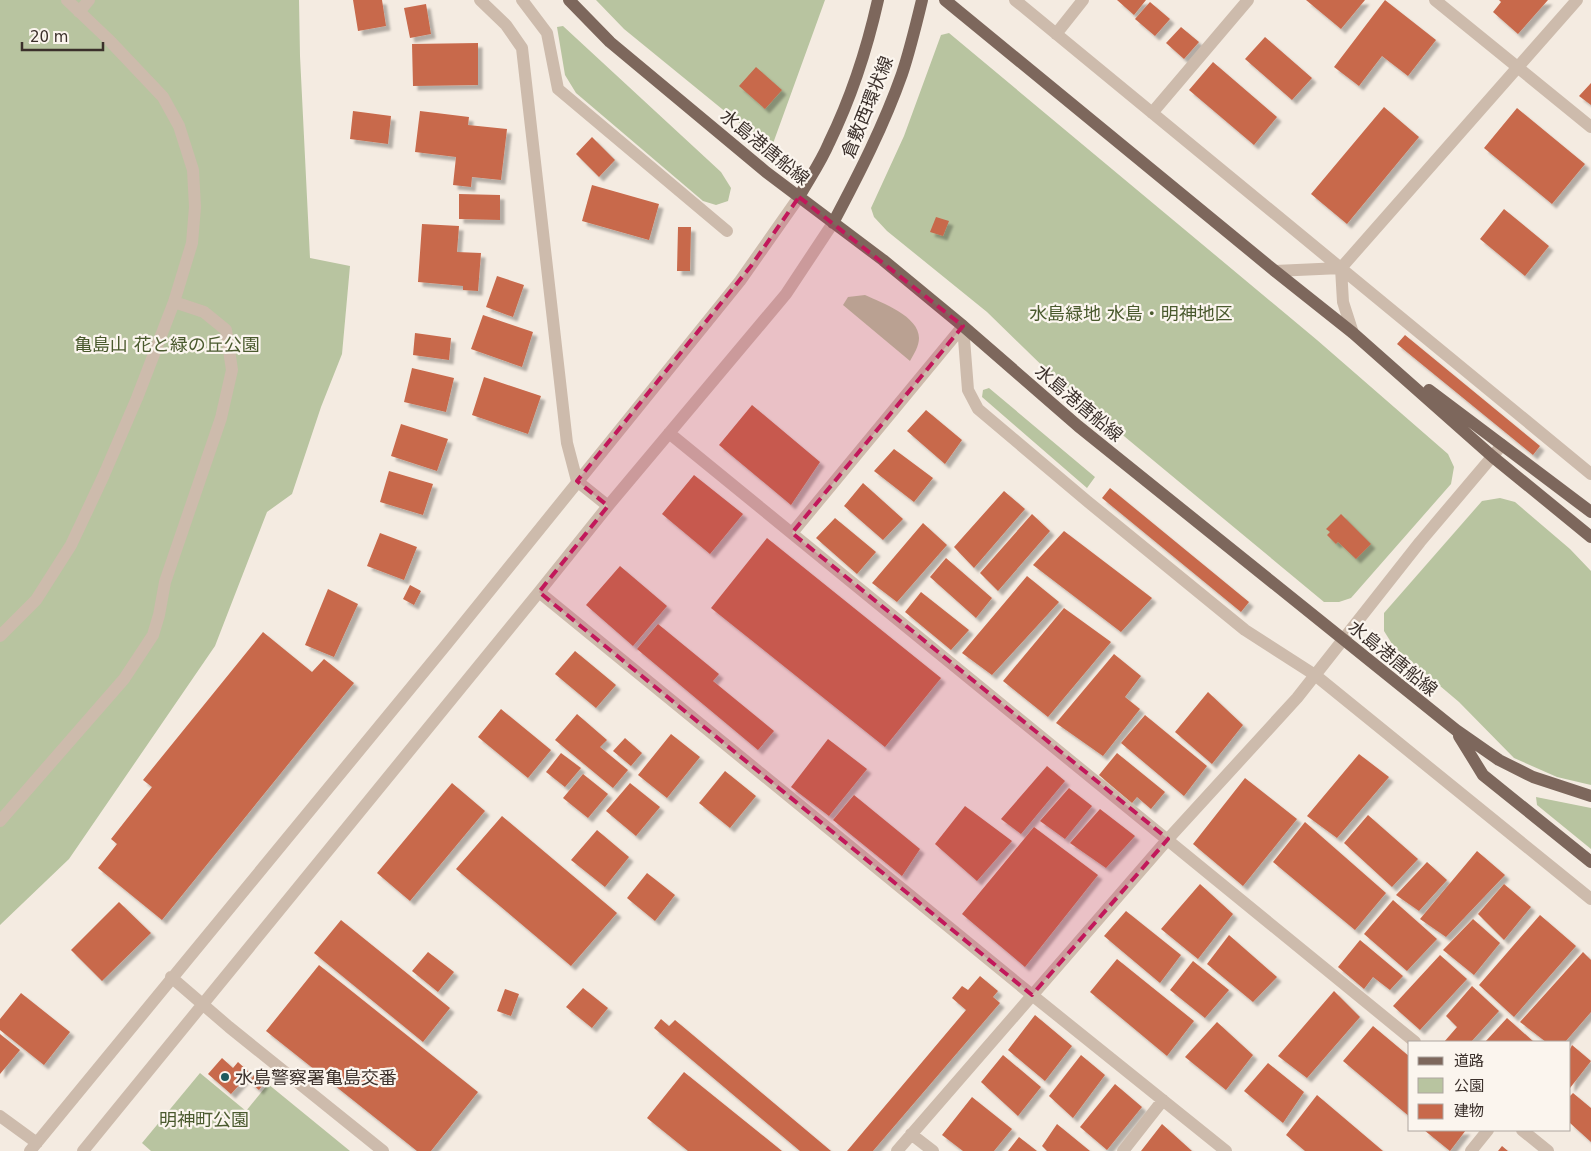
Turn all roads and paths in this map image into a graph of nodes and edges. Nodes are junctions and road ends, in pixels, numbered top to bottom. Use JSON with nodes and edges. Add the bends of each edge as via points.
{"nodes":[{"id":1,"x":67,"y":0,"type":"edge"},
{"id":2,"x":89,"y":0,"type":"edge"},
{"id":3,"x":480,"y":0,"type":"edge"},
{"id":4,"x":522,"y":0,"type":"edge"},
{"id":5,"x":569,"y":0,"type":"edge"},
{"id":6,"x":878,"y":0,"type":"edge"},
{"id":7,"x":922,"y":0,"type":"edge"},
{"id":8,"x":945,"y":0,"type":"edge"},
{"id":9,"x":1015,"y":0,"type":"edge"},
{"id":10,"x":1083,"y":0,"type":"edge"},
{"id":11,"x":1248,"y":0,"type":"edge"},
{"id":12,"x":1435,"y":0,"type":"edge"},
{"id":13,"x":1577,"y":0,"type":"edge"},
{"id":14,"x":79,"y":12,"type":"junction"},
{"id":15,"x":1056,"y":34,"type":"junction"},
{"id":16,"x":1518,"y":68,"type":"junction"},
{"id":17,"x":1152,"y":113,"type":"junction"},
{"id":18,"x":1591,"y":128,"type":"edge"},
{"id":19,"x":799,"y":197,"type":"junction"},
{"id":20,"x":833,"y":223,"type":"junction"},
{"id":21,"x":727,"y":231,"type":"dead end"},
{"id":22,"x":1341,"y":268,"type":"junction"},
{"id":23,"x":1275,"y":271,"type":"junction"},
{"id":24,"x":174,"y":302,"type":"junction"},
{"id":25,"x":964,"y":326,"type":"junction"},
{"id":26,"x":1353,"y":333,"type":"junction"},
{"id":27,"x":669,"y":433,"type":"junction"},
{"id":28,"x":1502,"y":445,"type":"junction"},
{"id":29,"x":1493,"y":456,"type":"junction"},
{"id":30,"x":1591,"y":474,"type":"edge"},
{"id":31,"x":577,"y":481,"type":"junction"},
{"id":32,"x":608,"y":506,"type":"junction"},
{"id":33,"x":1591,"y":512,"type":"edge"},
{"id":34,"x":792,"y":533,"type":"junction"},
{"id":35,"x":1591,"y":537,"type":"edge"},
{"id":36,"x":539,"y":592,"type":"junction"},
{"id":37,"x":5,"y":626,"type":"edge"},
{"id":38,"x":0,"y":636,"type":"edge"},
{"id":39,"x":1343,"y":640,"type":"junction"},
{"id":40,"x":1315,"y":675,"type":"junction"},
{"id":41,"x":1456,"y":730,"type":"junction"},
{"id":42,"x":1591,"y":796,"type":"edge"},
{"id":43,"x":0,"y":821,"type":"edge"},
{"id":44,"x":1168,"y":840,"type":"junction"},
{"id":45,"x":1591,"y":862,"type":"edge"},
{"id":46,"x":1591,"y":899,"type":"edge"},
{"id":47,"x":171,"y":977,"type":"junction"},
{"id":48,"x":1032,"y":995,"type":"junction"},
{"id":49,"x":204,"y":1005,"type":"junction"},
{"id":50,"x":1414,"y":1041,"type":"edge"},
{"id":51,"x":1164,"y":1100,"type":"junction"},
{"id":52,"x":0,"y":1116,"type":"edge"},
{"id":53,"x":1487,"y":1131,"type":"edge"},
{"id":54,"x":1523,"y":1131,"type":"edge"},
{"id":55,"x":911,"y":1134,"type":"junction"},
{"id":56,"x":33,"y":1147,"type":"edge"},
{"id":57,"x":83,"y":1151,"type":"edge"},
{"id":58,"x":383,"y":1151,"type":"edge"},
{"id":59,"x":896,"y":1151,"type":"edge"},
{"id":60,"x":933,"y":1151,"type":"edge"},
{"id":61,"x":1124,"y":1151,"type":"edge"},
{"id":62,"x":1226,"y":1151,"type":"edge"},
{"id":63,"x":1471,"y":1151,"type":"edge"},
{"id":64,"x":1548,"y":1151,"type":"edge"}],
"edges":[{"from":1,"to":14,"type":"street"},
{"from":2,"to":14,"type":"street"},
{"from":3,"to":31,"type":"street","via":[[506,25],[522,48],[564,423]]},
{"from":4,"to":21,"type":"street","via":[[546,32],[558,89]]},
{"from":5,"to":19,"type":"main road","name":"水島港唐船線","via":[[610,42]]},
{"from":6,"to":19,"type":"main road","name":"倉敷西環状線","via":[[872,30],[852,88],[829,144]]},
{"from":7,"to":20,"type":"main road","name":"倉敷西環状線","via":[[902,74],[859,175]]},
{"from":8,"to":23,"type":"main road"},
{"from":9,"to":15,"type":"street"},
{"from":10,"to":15,"type":"street"},
{"from":11,"to":17,"type":"street"},
{"from":12,"to":16,"type":"street"},
{"from":13,"to":16,"type":"street"},
{"from":14,"to":24,"type":"street","via":[[163,97],[179,126],[192,170],[195,206],[192,243]]},
{"from":15,"to":17,"type":"street"},
{"from":16,"to":18,"type":"street"},
{"from":16,"to":22,"type":"street"},
{"from":17,"to":22,"type":"street"},
{"from":19,"to":20,"type":"main road","name":"水島港唐船線"},
{"from":19,"to":31,"type":"street","via":[[740,281]]},
{"from":20,"to":25,"type":"main road","name":"水島港唐船線"},
{"from":20,"to":27,"type":"street","via":[[786,294]]},
{"from":22,"to":23,"type":"street"},
{"from":22,"to":26,"type":"street","via":[[1343,302]]},
{"from":22,"to":30,"type":"street"},
{"from":23,"to":26,"type":"main road"},
{"from":24,"to":37,"type":"street","via":[[137,398],[71,545],[36,600]]},
{"from":24,"to":43,"type":"street","via":[[204,312],[226,330],[232,370],[221,418],[165,582],[153,635],[124,679]]},
{"from":25,"to":34,"type":"street"},
{"from":25,"to":39,"type":"main road","name":"水島港唐船線","via":[[1078,426]]},
{"from":25,"to":40,"type":"street","via":[[968,390],[978,409],[1245,630]]},
{"from":26,"to":28,"type":"main road"},
{"from":26,"to":29,"type":"main road"},
{"from":27,"to":32,"type":"street"},
{"from":27,"to":34,"type":"street"},
{"from":28,"to":29,"type":"street"},
{"from":28,"to":33,"type":"main road"},
{"from":29,"to":35,"type":"main road"},
{"from":29,"to":39,"type":"street"},
{"from":31,"to":32,"type":"street"},
{"from":31,"to":47,"type":"street"},
{"from":32,"to":36,"type":"street"},
{"from":34,"to":44,"type":"street"},
{"from":36,"to":48,"type":"street"},
{"from":36,"to":49,"type":"street"},
{"from":37,"to":38,"type":"street"},
{"from":39,"to":40,"type":"street"},
{"from":39,"to":41,"type":"main road","name":"水島港唐船線"},
{"from":40,"to":44,"type":"street"},
{"from":40,"to":46,"type":"street"},
{"from":41,"to":42,"type":"main road","name":"水島港唐船線","via":[[1499,760],[1533,777]]},
{"from":41,"to":45,"type":"main road","via":[[1483,775]]},
{"from":44,"to":48,"type":"street"},
{"from":44,"to":50,"type":"street"},
{"from":47,"to":49,"type":"street"},
{"from":47,"to":56,"type":"street"},
{"from":48,"to":51,"type":"street"},
{"from":48,"to":55,"type":"street"},
{"from":49,"to":57,"type":"street"},
{"from":49,"to":58,"type":"street"},
{"from":51,"to":61,"type":"street"},
{"from":51,"to":62,"type":"street"},
{"from":52,"to":56,"type":"street"},
{"from":53,"to":63,"type":"street"},
{"from":54,"to":64,"type":"street"},
{"from":55,"to":59,"type":"street"},
{"from":55,"to":60,"type":"street"}]}
